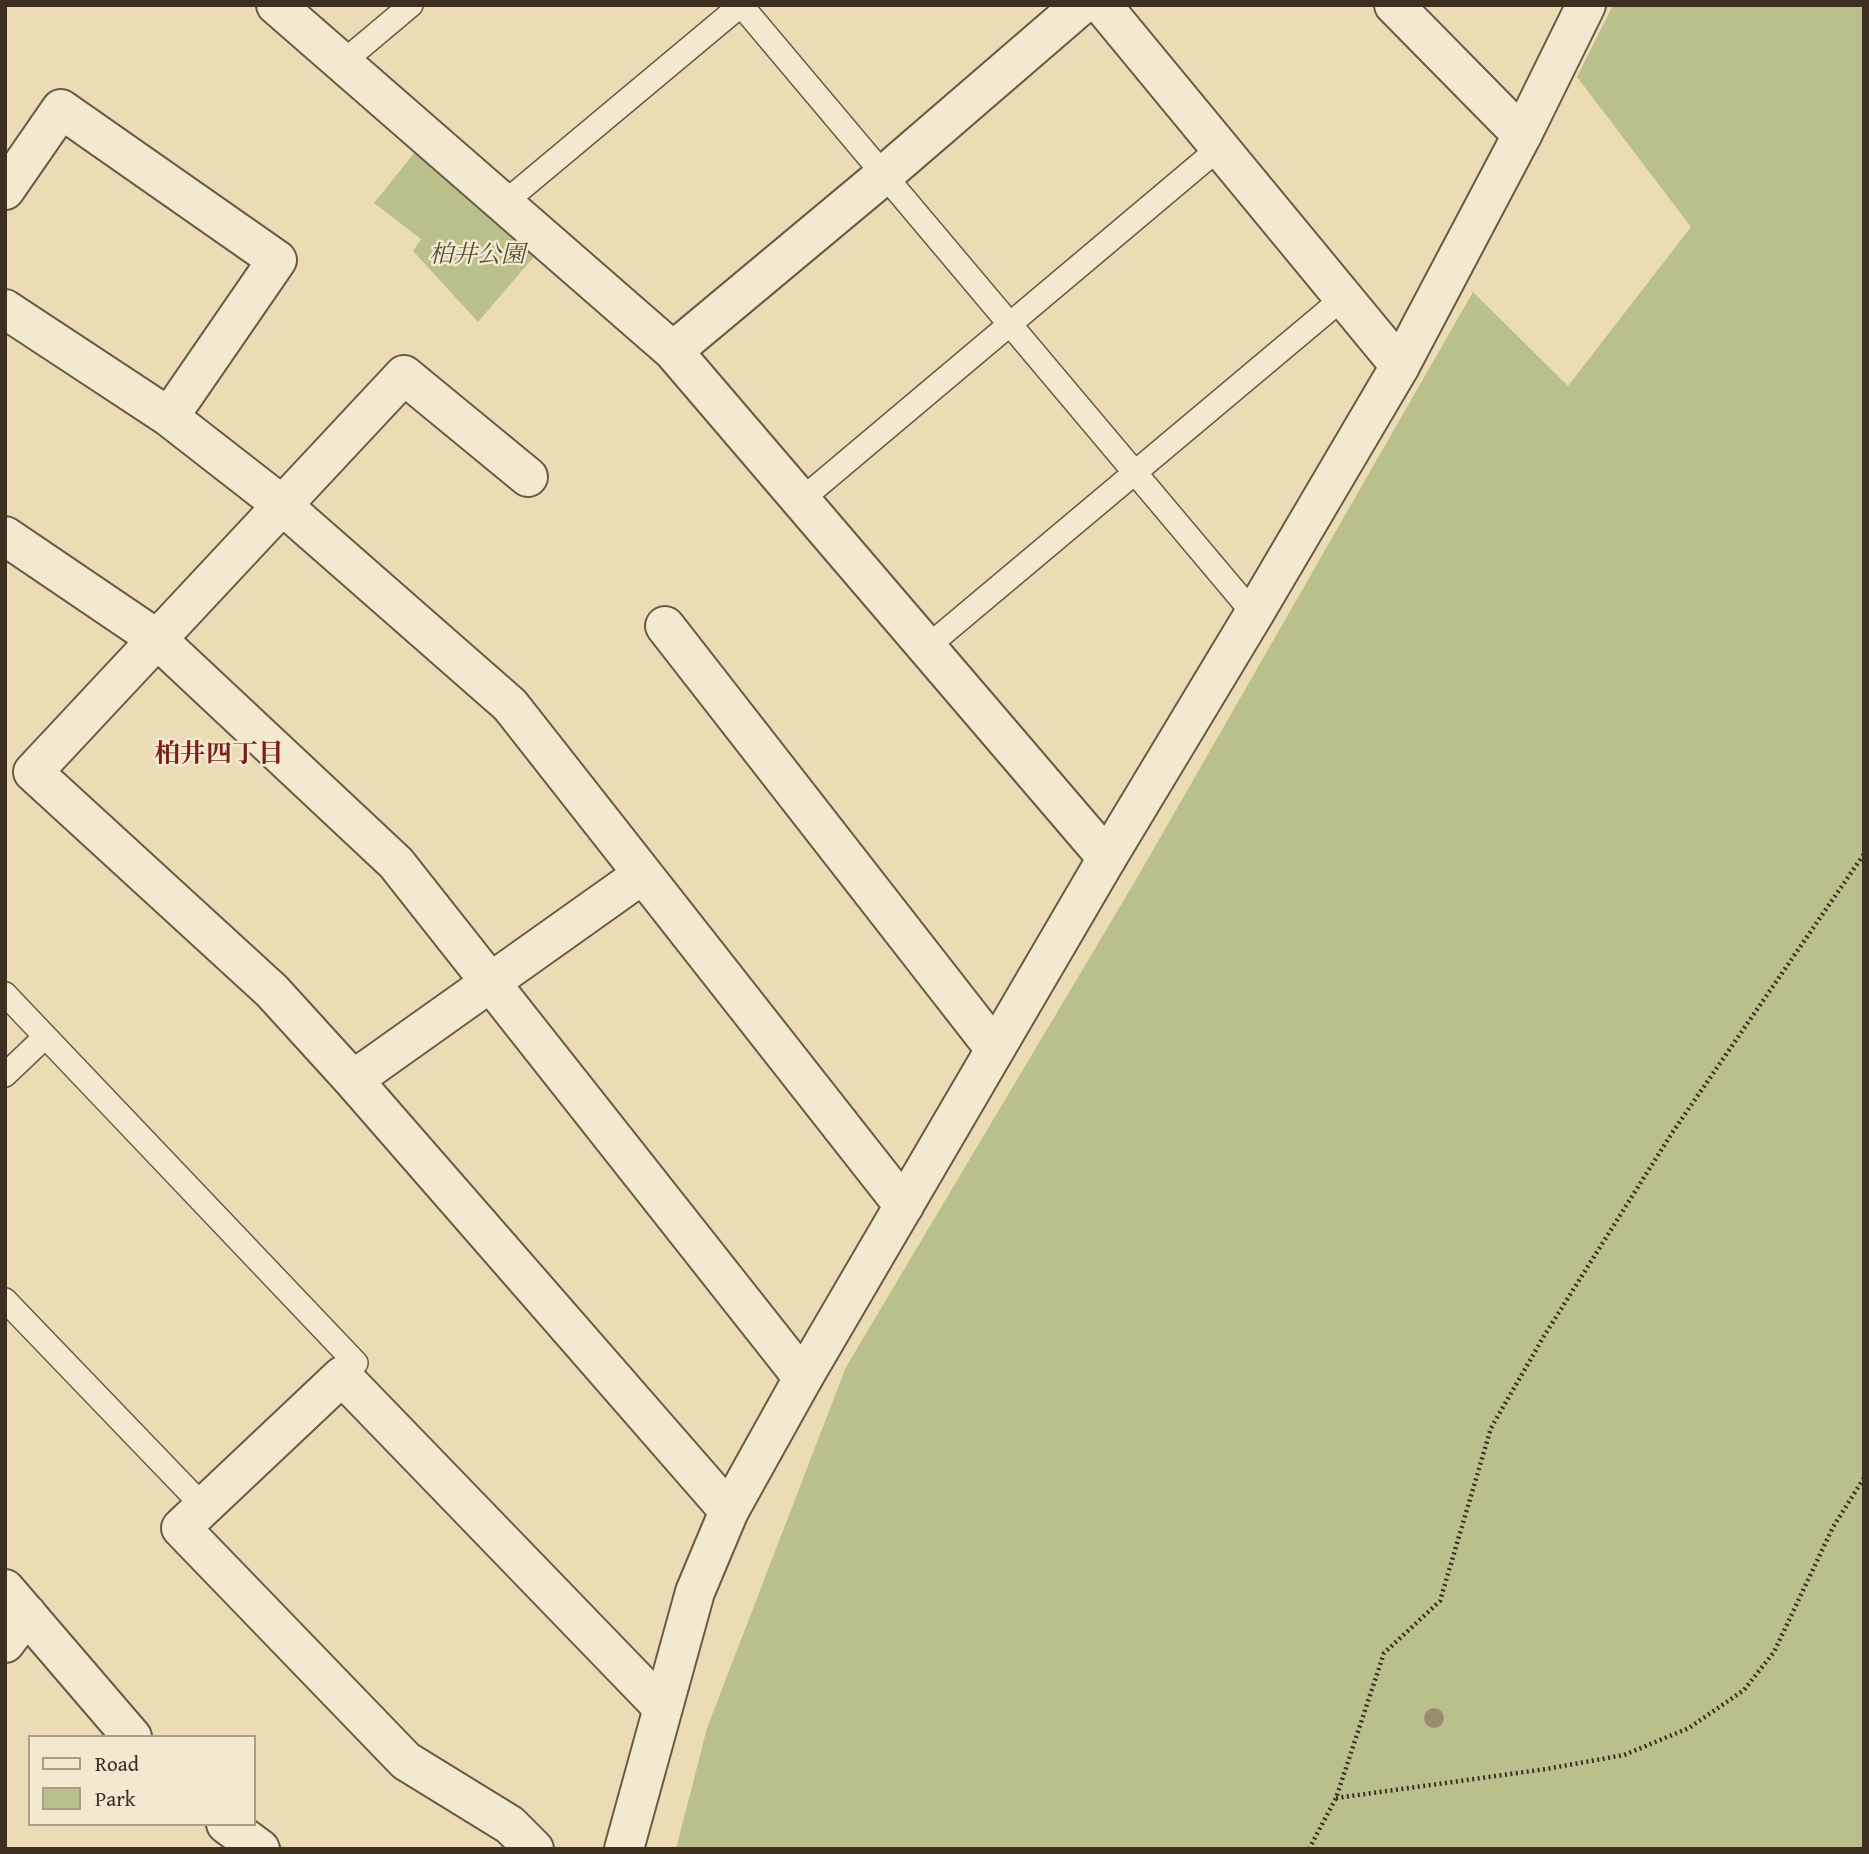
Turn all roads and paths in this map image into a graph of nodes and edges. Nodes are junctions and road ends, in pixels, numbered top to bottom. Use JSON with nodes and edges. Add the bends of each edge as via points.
{"nodes":[{"id":1,"x":276,"y":5,"type":"edge"},
{"id":2,"x":411,"y":5,"type":"edge"},
{"id":3,"x":741,"y":5,"type":"edge"},
{"id":4,"x":1081,"y":5,"type":"edge"},
{"id":5,"x":1102,"y":5,"type":"edge"},
{"id":6,"x":1394,"y":5,"type":"edge"},
{"id":7,"x":1586,"y":5,"type":"edge"},
{"id":8,"x":342,"y":63,"type":"junction"},
{"id":9,"x":1522,"y":135,"type":"junction"},
{"id":10,"x":1219,"y":149,"type":"junction"},
{"id":11,"x":884,"y":175,"type":"junction"},
{"id":12,"x":5,"y":190,"type":"edge"},
{"id":13,"x":504,"y":203,"type":"junction"},
{"id":14,"x":1343,"y":298,"type":"junction"},
{"id":15,"x":5,"y":309,"type":"edge"},
{"id":16,"x":1010,"y":324,"type":"junction"},
{"id":17,"x":673,"y":351,"type":"junction"},
{"id":18,"x":1400,"y":366,"type":"junction"},
{"id":19,"x":169,"y":417,"type":"junction"},
{"id":20,"x":1135,"y":472,"type":"junction"},
{"id":21,"x":528,"y":477,"type":"dead end"},
{"id":22,"x":801,"y":500,"type":"junction"},
{"id":23,"x":282,"y":505,"type":"junction"},
{"id":24,"x":5,"y":536,"type":"edge"},
{"id":25,"x":1254,"y":614,"type":"junction"},
{"id":26,"x":665,"y":626,"type":"dead end"},
{"id":27,"x":157,"y":639,"type":"junction"},
{"id":28,"x":927,"y":648,"type":"junction"},
{"id":29,"x":1864,"y":854,"type":"edge"},
{"id":30,"x":1107,"y":858,"type":"junction"},
{"id":31,"x":643,"y":874,"type":"junction"},
{"id":32,"x":491,"y":982,"type":"junction"},
{"id":33,"x":5,"y":994,"type":"edge"},
{"id":34,"x":45,"y":1037,"type":"junction"},
{"id":35,"x":995,"y":1049,"type":"junction"},
{"id":36,"x":5,"y":1076,"type":"edge"},
{"id":37,"x":352,"y":1080,"type":"junction"},
{"id":38,"x":904,"y":1206,"type":"junction"},
{"id":39,"x":5,"y":1300,"type":"edge"},
{"id":40,"x":342,"y":1376,"type":"junction"},
{"id":41,"x":803,"y":1378,"type":"junction"},
{"id":42,"x":1864,"y":1478,"type":"edge"},
{"id":43,"x":204,"y":1507,"type":"junction"},
{"id":44,"x":729,"y":1511,"type":"junction"},
{"id":45,"x":12,"y":1615,"type":"edge"},
{"id":46,"x":662,"y":1707,"type":"junction"},
{"id":47,"x":130,"y":1735,"type":"edge"},
{"id":48,"x":1336,"y":1798,"type":"junction"},
{"id":49,"x":229,"y":1826,"type":"edge"},
{"id":50,"x":260,"y":1849,"type":"edge"},
{"id":51,"x":534,"y":1849,"type":"edge"},
{"id":52,"x":624,"y":1849,"type":"edge"},
{"id":53,"x":1308,"y":1849,"type":"edge"}],
"edges":[{"from":1,"to":8,"type":"street"},
{"from":2,"to":8,"type":"lane"},
{"from":3,"to":11,"type":"lane"},
{"from":3,"to":13,"type":"lane"},
{"from":4,"to":11,"type":"street"},
{"from":5,"to":10,"type":"street"},
{"from":6,"to":9,"type":"street"},
{"from":7,"to":9,"type":"street"},
{"from":8,"to":13,"type":"street"},
{"from":9,"to":18,"type":"street"},
{"from":10,"to":14,"type":"street"},
{"from":10,"to":16,"type":"lane"},
{"from":11,"to":16,"type":"lane"},
{"from":11,"to":17,"type":"street"},
{"from":12,"to":19,"type":"street","via":[[61,109],[277,260]]},
{"from":13,"to":17,"type":"street"},
{"from":14,"to":18,"type":"street"},
{"from":14,"to":20,"type":"lane"},
{"from":15,"to":19,"type":"street"},
{"from":16,"to":20,"type":"lane"},
{"from":16,"to":22,"type":"lane"},
{"from":17,"to":22,"type":"street"},
{"from":18,"to":25,"type":"street"},
{"from":19,"to":23,"type":"street"},
{"from":20,"to":25,"type":"lane"},
{"from":20,"to":28,"type":"lane"},
{"from":21,"to":23,"type":"street","via":[[404,375]]},
{"from":22,"to":28,"type":"street"},
{"from":23,"to":27,"type":"street"},
{"from":23,"to":31,"type":"street","via":[[510,705]]},
{"from":24,"to":27,"type":"street"},
{"from":25,"to":30,"type":"street"},
{"from":26,"to":35,"type":"street"},
{"from":27,"to":32,"type":"street","via":[[396,863]]},
{"from":27,"to":37,"type":"street","via":[[33,772],[272,991]]},
{"from":28,"to":30,"type":"street"},
{"from":29,"to":48,"type":"path","via":[[1672,1133],[1491,1428],[1440,1601],[1384,1653]]},
{"from":30,"to":35,"type":"street"},
{"from":31,"to":32,"type":"street"},
{"from":31,"to":38,"type":"street"},
{"from":32,"to":37,"type":"street"},
{"from":32,"to":41,"type":"street"},
{"from":33,"to":34,"type":"lane"},
{"from":34,"to":36,"type":"lane"},
{"from":34,"to":40,"type":"lane","via":[[356,1363]]},
{"from":35,"to":38,"type":"street"},
{"from":37,"to":44,"type":"street"},
{"from":38,"to":41,"type":"street"},
{"from":39,"to":43,"type":"lane"},
{"from":40,"to":43,"type":"street"},
{"from":40,"to":46,"type":"street"},
{"from":41,"to":44,"type":"street"},
{"from":42,"to":48,"type":"path","via":[[1833,1527],[1774,1652],[1744,1690],[1689,1728],[1624,1755]]},
{"from":43,"to":51,"type":"street","via":[[181,1528],[312,1664],[406,1761],[510,1825]]},
{"from":44,"to":46,"type":"street","via":[[695,1592]]},
{"from":45,"to":47,"type":"street"},
{"from":46,"to":52,"type":"street"},
{"from":48,"to":53,"type":"path"},
{"from":49,"to":50,"type":"street"}]}
